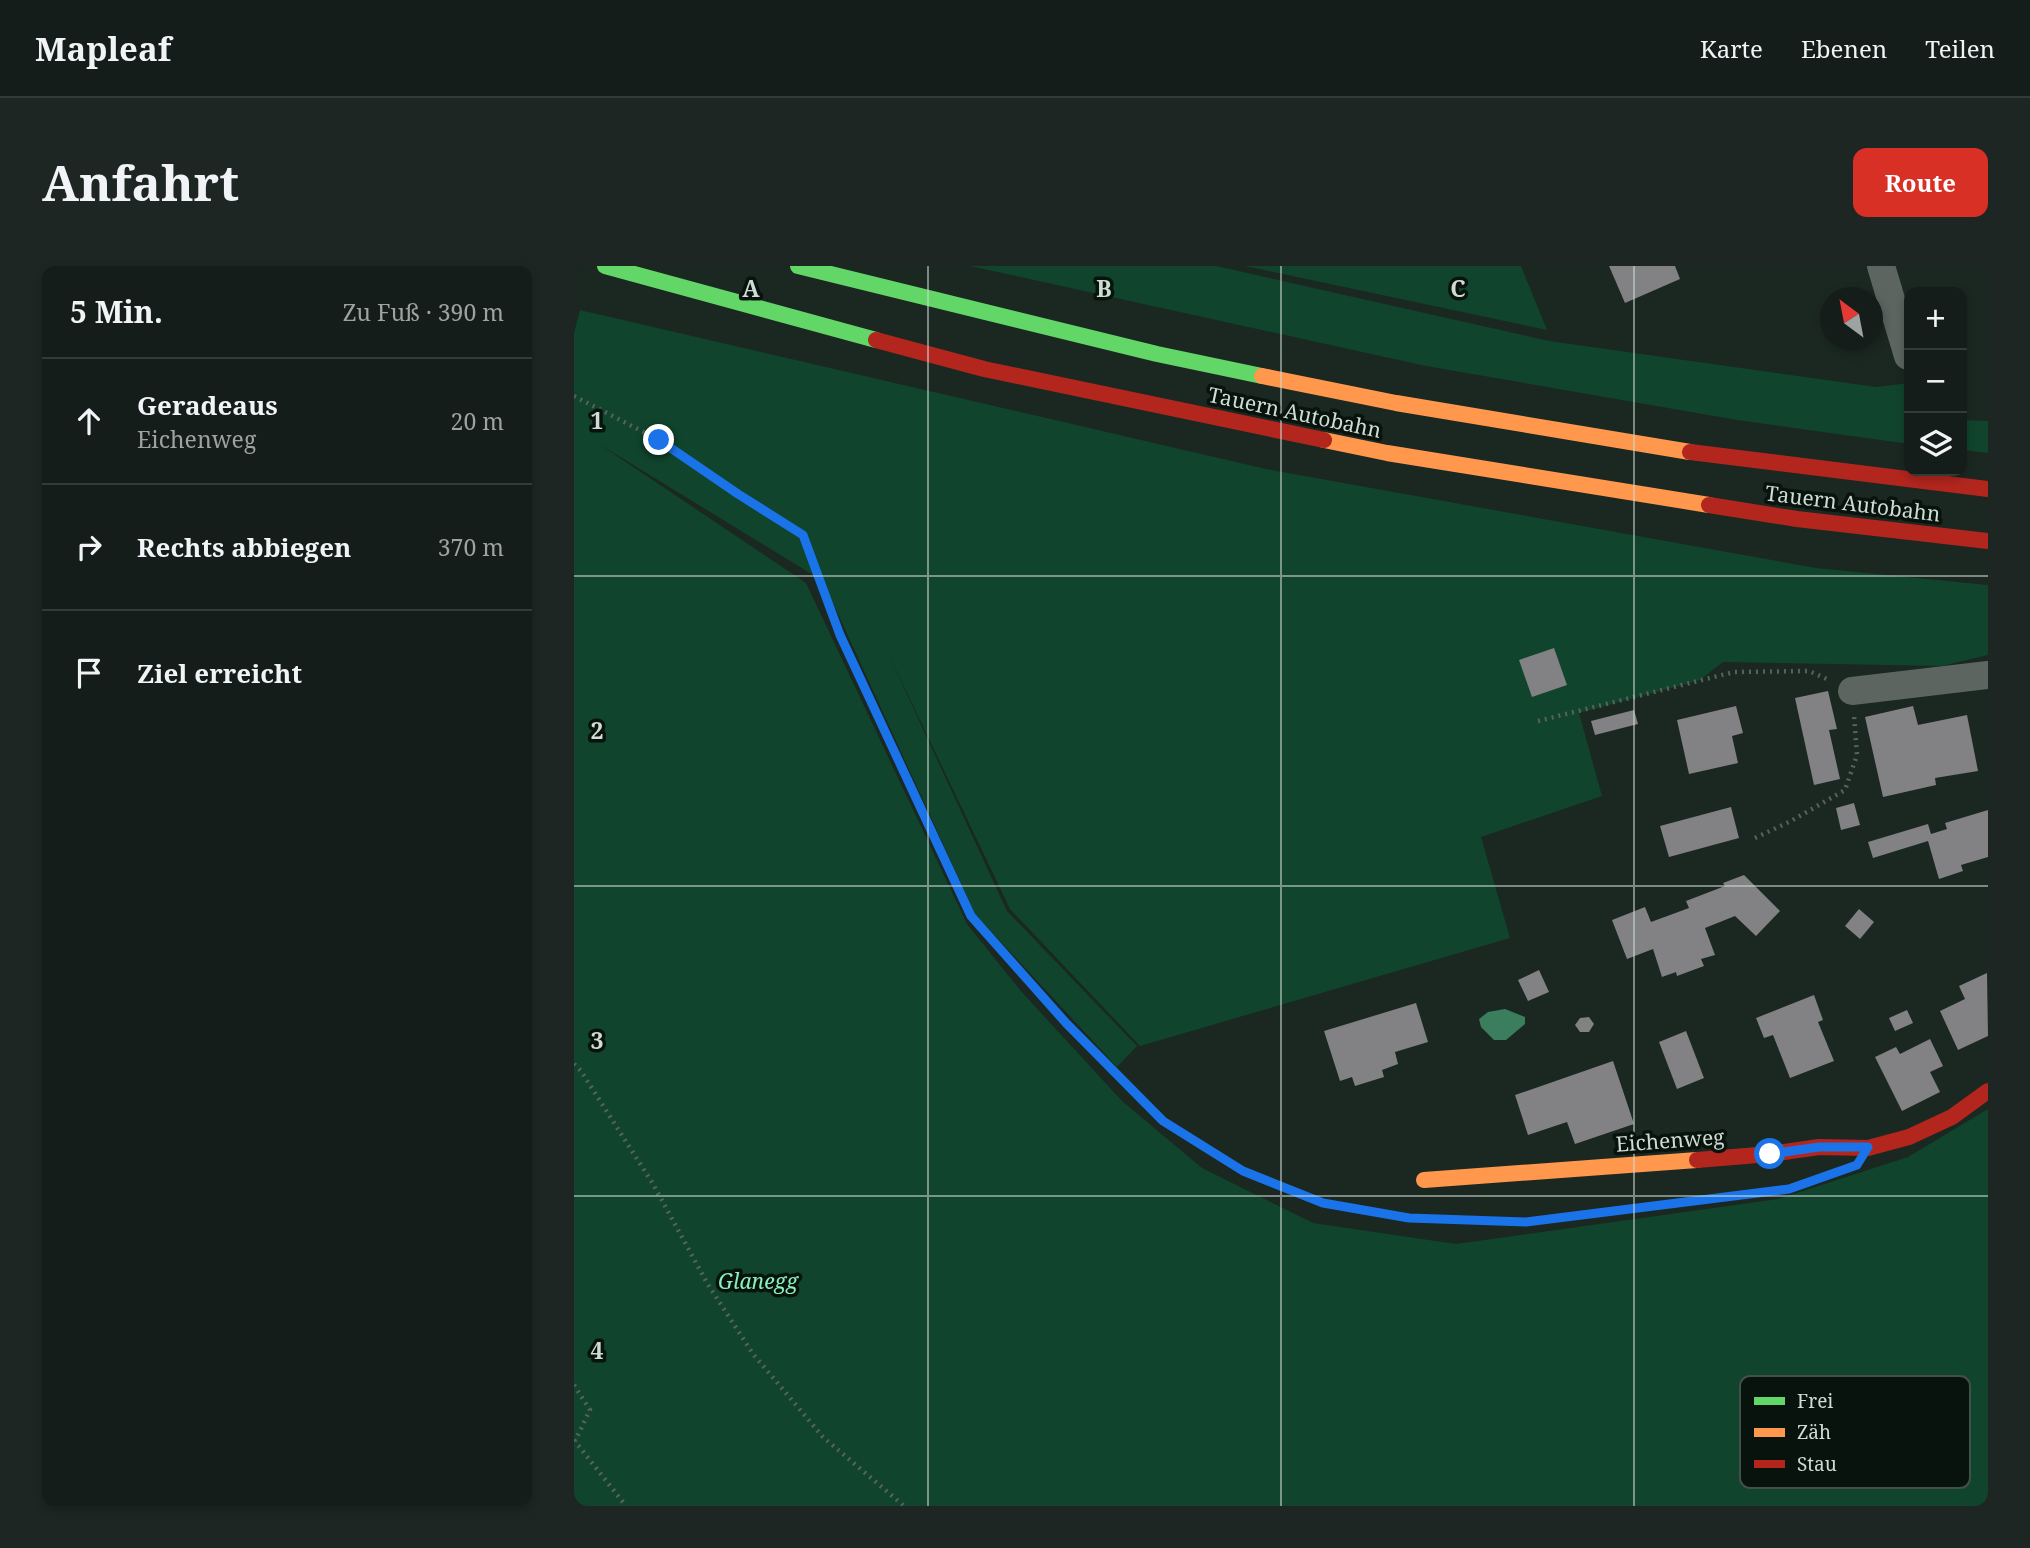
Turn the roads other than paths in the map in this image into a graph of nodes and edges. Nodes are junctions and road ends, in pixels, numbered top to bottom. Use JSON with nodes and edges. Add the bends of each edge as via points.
{"nodes":[{"id":1,"x":605,"y":266,"type":"edge"},
{"id":2,"x":798,"y":266,"type":"edge"},
{"id":3,"x":1881,"y":266,"type":"edge"},
{"id":4,"x":1906,"y":350,"type":"edge"},
{"id":5,"x":1988,"y":489,"type":"edge"},
{"id":6,"x":1988,"y":541,"type":"edge"},
{"id":7,"x":1988,"y":675,"type":"edge"},
{"id":8,"x":1852,"y":691,"type":"road end"},
{"id":9,"x":1988,"y":1091,"type":"edge"},
{"id":10,"x":1424,"y":1180,"type":"dead end"}],
"edges":[{"from":1,"to":6,"type":"main road","name":"Tauern Autobahn","via":[[984,369],[1387,453],[1797,519]]},
{"from":2,"to":5,"type":"main road","name":"Tauern Autobahn","via":[[1157,354],[1396,403],[1710,456]]},
{"from":3,"to":4,"type":"street"},
{"from":7,"to":8,"type":"street"},
{"from":9,"to":10,"type":"main road","name":"Eichenweg","via":[[1952,1117],[1909,1137],[1868,1147],[1819,1147]]}]}
